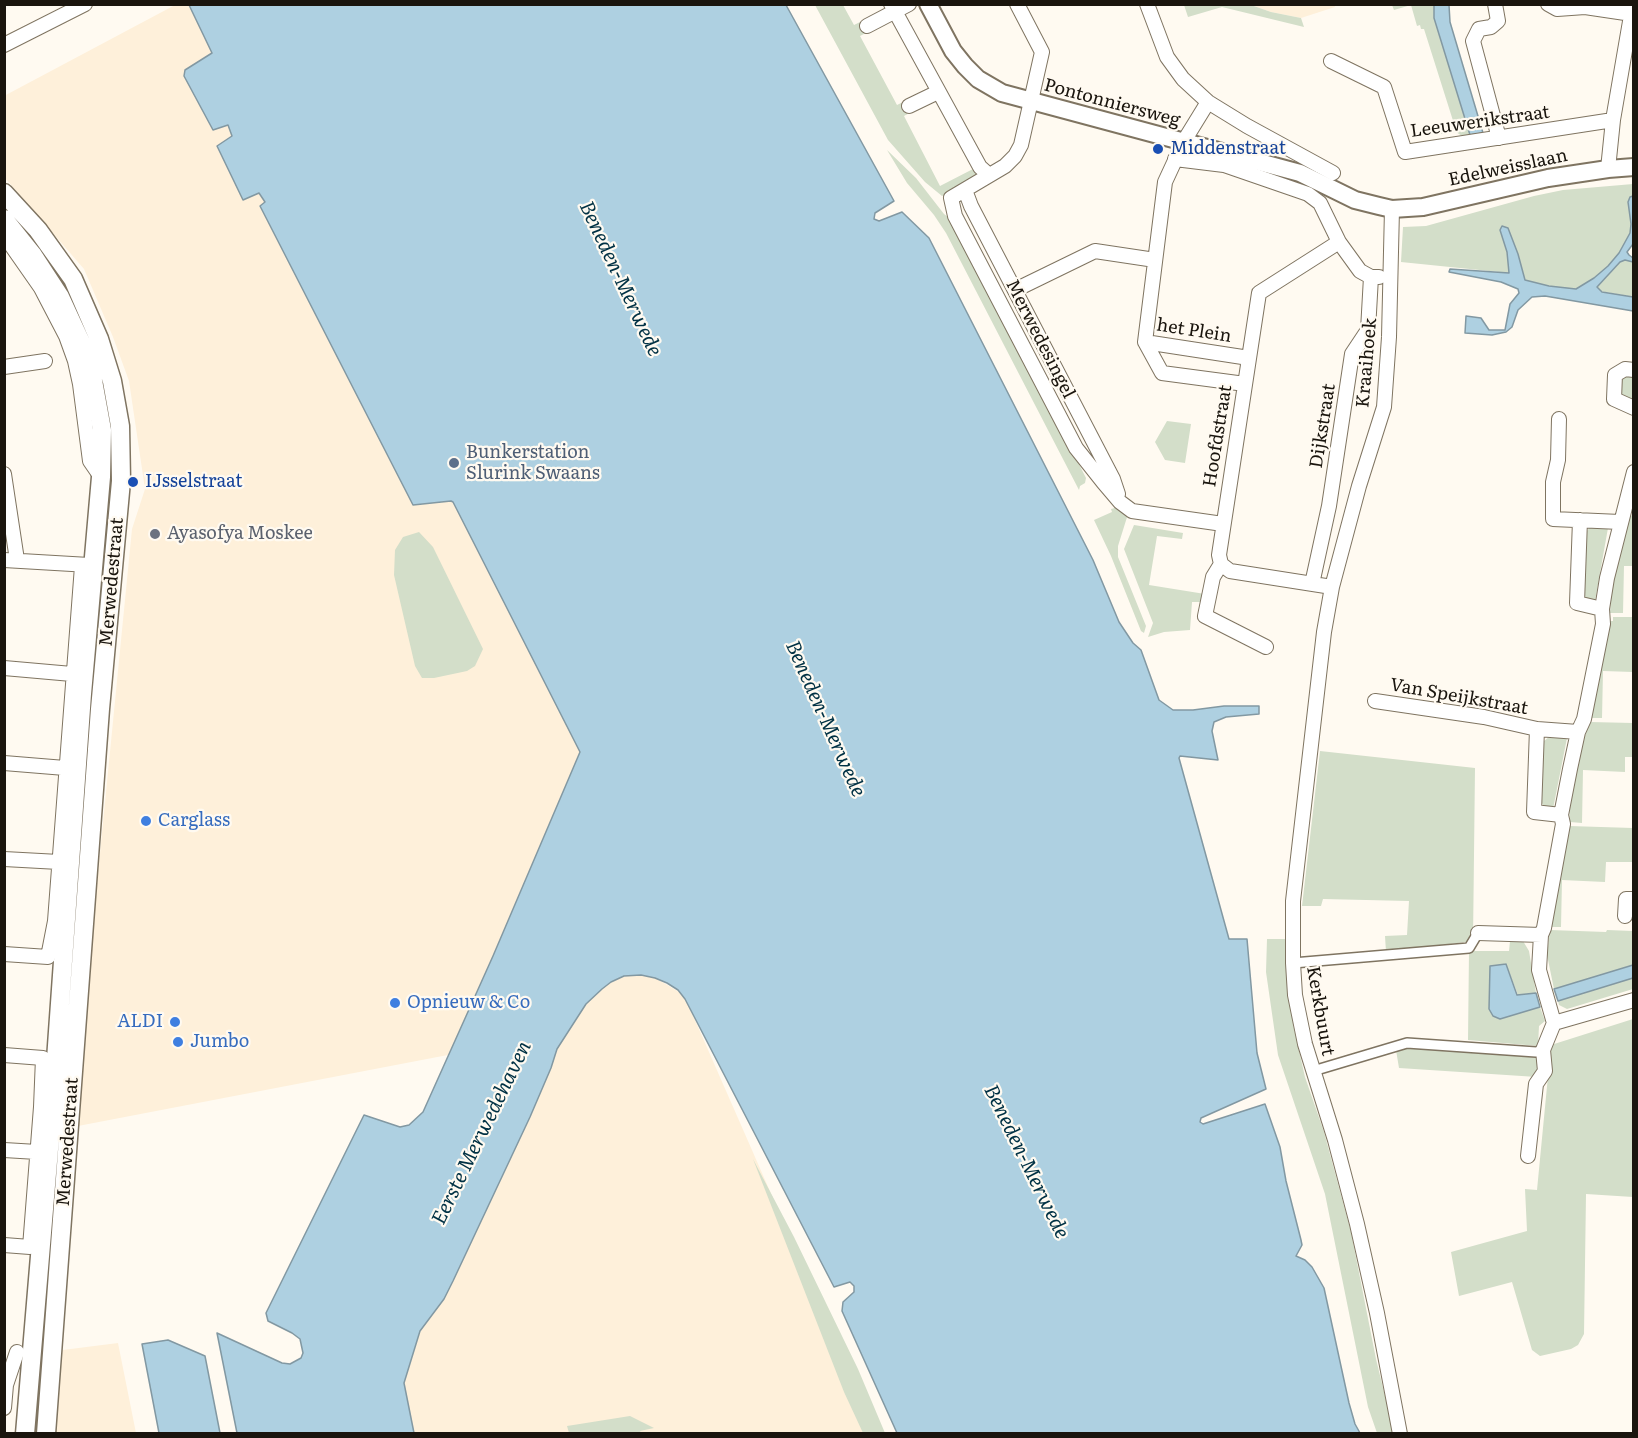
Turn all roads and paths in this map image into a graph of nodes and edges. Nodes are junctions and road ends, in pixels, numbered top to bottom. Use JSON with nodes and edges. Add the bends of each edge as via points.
{"nodes":[{"id":1,"x":85,"y":4,"type":"edge"},
{"id":2,"x":909,"y":4,"type":"edge"},
{"id":3,"x":928,"y":4,"type":"edge"},
{"id":4,"x":1017,"y":4,"type":"edge"},
{"id":5,"x":1147,"y":4,"type":"edge"},
{"id":6,"x":1495,"y":4,"type":"edge"},
{"id":7,"x":1548,"y":4,"type":"edge"},
{"id":8,"x":1585,"y":6,"type":"edge"},
{"id":9,"x":893,"y":8,"type":"edge"},
{"id":10,"x":1633,"y":9,"type":"edge"},
{"id":11,"x":867,"y":26,"type":"dead end"},
{"id":12,"x":1630,"y":40,"type":"edge"},
{"id":13,"x":4,"y":45,"type":"edge"},
{"id":14,"x":1331,"y":61,"type":"dead end"},
{"id":15,"x":938,"y":92,"type":"junction"},
{"id":16,"x":1031,"y":102,"type":"junction"},
{"id":17,"x":1208,"y":102,"type":"junction"},
{"id":18,"x":909,"y":106,"type":"dead end"},
{"id":19,"x":1614,"y":120,"type":"junction"},
{"id":20,"x":1499,"y":138,"type":"junction"},
{"id":21,"x":1184,"y":141,"type":"junction"},
{"id":22,"x":1175,"y":159,"type":"junction"},
{"id":23,"x":1634,"y":167,"type":"edge"},
{"id":24,"x":1608,"y":169,"type":"junction"},
{"id":25,"x":1333,"y":173,"type":"dead end"},
{"id":26,"x":989,"y":175,"type":"junction"},
{"id":27,"x":965,"y":190,"type":"junction"},
{"id":28,"x":4,"y":193,"type":"edge"},
{"id":29,"x":1392,"y":209,"type":"junction"},
{"id":30,"x":4,"y":219,"type":"edge"},
{"id":31,"x":4,"y":235,"type":"edge"},
{"id":32,"x":1339,"y":242,"type":"junction"},
{"id":33,"x":1155,"y":261,"type":"junction"},
{"id":34,"x":1390,"y":276,"type":"junction"},
{"id":35,"x":1371,"y":277,"type":"junction"},
{"id":36,"x":1015,"y":290,"type":"junction"},
{"id":37,"x":1144,"y":342,"type":"junction"},
{"id":38,"x":1249,"y":358,"type":"junction"},
{"id":39,"x":45,"y":361,"type":"dead end"},
{"id":40,"x":4,"y":367,"type":"edge"},
{"id":41,"x":1634,"y":370,"type":"edge"},
{"id":42,"x":107,"y":372,"type":"junction"},
{"id":43,"x":1245,"y":384,"type":"junction"},
{"id":44,"x":1634,"y":408,"type":"edge"},
{"id":45,"x":1559,"y":419,"type":"dead end"},
{"id":46,"x":1634,"y":472,"type":"edge"},
{"id":47,"x":4,"y":474,"type":"edge"},
{"id":48,"x":101,"y":477,"type":"junction"},
{"id":49,"x":1120,"y":502,"type":"junction"},
{"id":50,"x":1580,"y":520,"type":"junction"},
{"id":51,"x":1620,"y":522,"type":"junction"},
{"id":52,"x":1223,"y":524,"type":"junction"},
{"id":53,"x":11,"y":560,"type":"edge"},
{"id":54,"x":1221,"y":564,"type":"junction"},
{"id":55,"x":88,"y":565,"type":"junction"},
{"id":56,"x":1312,"y":584,"type":"junction"},
{"id":57,"x":1332,"y":587,"type":"junction"},
{"id":58,"x":1602,"y":609,"type":"junction"},
{"id":59,"x":1266,"y":647,"type":"dead end"},
{"id":60,"x":4,"y":668,"type":"edge"},
{"id":61,"x":72,"y":674,"type":"junction"},
{"id":62,"x":82,"y":694,"type":"junction"},
{"id":63,"x":102,"y":696,"type":"junction"},
{"id":64,"x":1375,"y":701,"type":"dead end"},
{"id":65,"x":1537,"y":729,"type":"junction"},
{"id":66,"x":1578,"y":732,"type":"junction"},
{"id":67,"x":4,"y":764,"type":"edge"},
{"id":68,"x":65,"y":768,"type":"junction"},
{"id":69,"x":1562,"y":815,"type":"junction"},
{"id":70,"x":4,"y":859,"type":"edge"},
{"id":71,"x":58,"y":862,"type":"junction"},
{"id":72,"x":1634,"y":899,"type":"edge"},
{"id":73,"x":1625,"y":916,"type":"dead end"},
{"id":74,"x":55,"y":921,"type":"junction"},
{"id":75,"x":1478,"y":933,"type":"joint"},
{"id":76,"x":1541,"y":935,"type":"junction"},
{"id":77,"x":65,"y":939,"type":"junction"},
{"id":78,"x":4,"y":954,"type":"edge"},
{"id":79,"x":1293,"y":963,"type":"junction"},
{"id":80,"x":60,"y":1000,"type":"junction"},
{"id":81,"x":1634,"y":1000,"type":"edge"},
{"id":82,"x":80,"y":1003,"type":"junction"},
{"id":83,"x":1554,"y":1023,"type":"junction"},
{"id":84,"x":1543,"y":1050,"type":"junction"},
{"id":85,"x":4,"y":1055,"type":"edge"},
{"id":86,"x":1313,"y":1071,"type":"junction"},
{"id":87,"x":47,"y":1104,"type":"junction"},
{"id":88,"x":4,"y":1150,"type":"edge"},
{"id":89,"x":37,"y":1152,"type":"junction"},
{"id":90,"x":1528,"y":1156,"type":"dead end"},
{"id":91,"x":4,"y":1245,"type":"edge"},
{"id":92,"x":30,"y":1246,"type":"junction"},
{"id":93,"x":39,"y":1270,"type":"junction"},
{"id":94,"x":58,"y":1281,"type":"junction"},
{"id":95,"x":18,"y":1351,"type":"edge"},
{"id":96,"x":4,"y":1408,"type":"edge"},
{"id":97,"x":25,"y":1434,"type":"edge"},
{"id":98,"x":46,"y":1434,"type":"edge"},
{"id":99,"x":1400,"y":1434,"type":"edge"}],
"edges":[{"from":1,"to":13,"type":"street"},
{"from":2,"to":9,"type":"street"},
{"from":3,"to":16,"type":"street","name":"Pontonniersweg","via":[[953,51],[978,79],[1002,93]]},
{"from":4,"to":16,"type":"street","name":"Merwedesingel","via":[[1042,52]]},
{"from":5,"to":17,"type":"street","via":[[1167,57]]},
{"from":6,"to":20,"type":"street","via":[[1497,21],[1491,27],[1479,29],[1473,41]]},
{"from":7,"to":8,"type":"street","via":[[1557,9]]},
{"from":8,"to":10,"type":"street"},
{"from":9,"to":11,"type":"street"},
{"from":9,"to":15,"type":"street"},
{"from":10,"to":12,"type":"street"},
{"from":12,"to":19,"type":"street"},
{"from":14,"to":20,"type":"street","name":"Leeuwerikstraat","via":[[1384,87],[1405,152]]},
{"from":15,"to":18,"type":"street"},
{"from":15,"to":26,"type":"street","via":[[980,167]]},
{"from":16,"to":21,"type":"street","name":"Pontonniersweg"},
{"from":16,"to":26,"type":"street","name":"Merwedesingel","via":[[1015,156]]},
{"from":17,"to":21,"type":"street"},
{"from":17,"to":25,"type":"street"},
{"from":19,"to":20,"type":"street","name":"Leeuwerikstraat"},
{"from":19,"to":24,"type":"street"},
{"from":21,"to":22,"type":"street"},
{"from":21,"to":29,"type":"street","name":"Pontonniersweg","via":[[1299,173],[1355,200]]},
{"from":22,"to":32,"type":"street","via":[[1224,165],[1308,194],[1320,203]]},
{"from":22,"to":33,"type":"street","via":[[1165,182]]},
{"from":23,"to":24,"type":"street","name":"Edelweisslaan"},
{"from":24,"to":29,"type":"street","name":"Edelweisslaan","via":[[1548,178],[1424,207]]},
{"from":26,"to":27,"type":"street","name":"Merwedesingel"},
{"from":27,"to":36,"type":"street","name":"Merwedesingel"},
{"from":27,"to":49,"type":"street","name":"Merwedesingel","via":[[951,198],[955,216],[1076,448]]},
{"from":28,"to":42,"type":"main road","name":"Merwedestraat","via":[[38,230],[73,279],[99,339]]},
{"from":29,"to":34,"type":"street","name":"Kraaihoek"},
{"from":30,"to":42,"type":"main road","name":"Merwedestraat","via":[[60,297],[83,347]]},
{"from":31,"to":48,"type":"street","via":[[41,288],[66,336],[80,384],[90,461]]},
{"from":32,"to":35,"type":"street","via":[[1359,271]]},
{"from":32,"to":38,"type":"street","name":"Hoofdstraat","via":[[1259,293]]},
{"from":33,"to":36,"type":"street","via":[[1095,251]]},
{"from":33,"to":37,"type":"street"},
{"from":34,"to":35,"type":"street"},
{"from":34,"to":57,"type":"street","name":"Kraaihoek","via":[[1384,407]]},
{"from":35,"to":56,"type":"street","name":"Dijkstraat","via":[[1368,330],[1352,354],[1329,506]]},
{"from":36,"to":49,"type":"street","name":"Merwedesingel","via":[[1113,479]]},
{"from":37,"to":38,"type":"street","name":"het Plein"},
{"from":37,"to":43,"type":"street","name":"het Plein","via":[[1162,373]]},
{"from":38,"to":43,"type":"street","name":"Hoofdstraat"},
{"from":39,"to":40,"type":"street"},
{"from":41,"to":44,"type":"street","via":[[1625,369],[1615,375],[1614,399]]},
{"from":42,"to":48,"type":"main road","name":"Merwedestraat"},
{"from":42,"to":63,"type":"main road","name":"Merwedestraat","via":[[120,426],[121,480]]},
{"from":43,"to":52,"type":"street","name":"Hoofdstraat"},
{"from":45,"to":50,"type":"street","via":[[1553,519]]},
{"from":46,"to":51,"type":"street"},
{"from":47,"to":53,"type":"street"},
{"from":48,"to":55,"type":"main road","name":"Merwedestraat"},
{"from":49,"to":52,"type":"street","name":"Merwedesingel","via":[[1132,511]]},
{"from":50,"to":51,"type":"street"},
{"from":50,"to":58,"type":"street","via":[[1577,603]]},
{"from":51,"to":58,"type":"street"},
{"from":52,"to":54,"type":"street","name":"Hoofdstraat"},
{"from":53,"to":55,"type":"street"},
{"from":54,"to":56,"type":"street","via":[[1230,571]]},
{"from":54,"to":59,"type":"street","via":[[1213,577],[1205,616]]},
{"from":55,"to":61,"type":"street","name":"Merwedestraat"},
{"from":55,"to":62,"type":"main road","name":"Merwedestraat"},
{"from":56,"to":57,"type":"street"},
{"from":57,"to":79,"type":"street","name":"Kerkbuurt","via":[[1298,848]]},
{"from":58,"to":66,"type":"street","via":[[1603,624]]},
{"from":60,"to":61,"type":"street"},
{"from":61,"to":68,"type":"street","name":"Merwedestraat"},
{"from":62,"to":63,"type":"street"},
{"from":62,"to":77,"type":"main road","name":"Merwedestraat"},
{"from":63,"to":82,"type":"main road","name":"Merwedestraat"},
{"from":64,"to":65,"type":"street","name":"Van Speijkstraat"},
{"from":65,"to":66,"type":"street","name":"Van Speijkstraat"},
{"from":65,"to":69,"type":"street","via":[[1534,812]]},
{"from":66,"to":69,"type":"street"},
{"from":67,"to":68,"type":"street"},
{"from":68,"to":71,"type":"street","name":"Merwedestraat"},
{"from":69,"to":76,"type":"street"},
{"from":70,"to":71,"type":"street"},
{"from":71,"to":74,"type":"street","name":"Merwedestraat"},
{"from":72,"to":73,"type":"street","via":[[1626,899]]},
{"from":74,"to":77,"type":"street"},
{"from":74,"to":78,"type":"street","name":"Merwedestraat","via":[[48,957]]},
{"from":75,"to":76,"type":"street"},
{"from":75,"to":79,"type":"street","via":[[1469,948]]},
{"from":76,"to":83,"type":"street","via":[[1539,970]]},
{"from":77,"to":80,"type":"main road","name":"Merwedestraat"},
{"from":79,"to":86,"type":"street","name":"Kerkbuurt","via":[[1295,995]]},
{"from":80,"to":82,"type":"street"},
{"from":80,"to":87,"type":"main road","name":"Merwedestraat"},
{"from":81,"to":83,"type":"street"},
{"from":82,"to":94,"type":"main road","name":"Merwedestraat"},
{"from":83,"to":84,"type":"street"},
{"from":84,"to":86,"type":"street","via":[[1407,1042]]},
{"from":84,"to":90,"type":"street","via":[[1545,1071],[1536,1084]]},
{"from":85,"to":87,"type":"street","name":"Merwedestraat","via":[[43,1058]]},
{"from":86,"to":99,"type":"street","name":"Kerkbuurt","via":[[1357,1224]]},
{"from":87,"to":89,"type":"street","name":"Merwedestraat"},
{"from":87,"to":93,"type":"main road","name":"Merwedestraat"},
{"from":88,"to":89,"type":"street"},
{"from":89,"to":92,"type":"street","name":"Merwedestraat"},
{"from":91,"to":92,"type":"street"},
{"from":92,"to":93,"type":"street"},
{"from":93,"to":94,"type":"street"},
{"from":93,"to":95,"type":"main road","name":"Merwedestraat"},
{"from":94,"to":98,"type":"main road","name":"Merwedestraat"},
{"from":95,"to":96,"type":"street","via":[[6,1385]]},
{"from":95,"to":97,"type":"main road","name":"Merwedestraat"}]}
